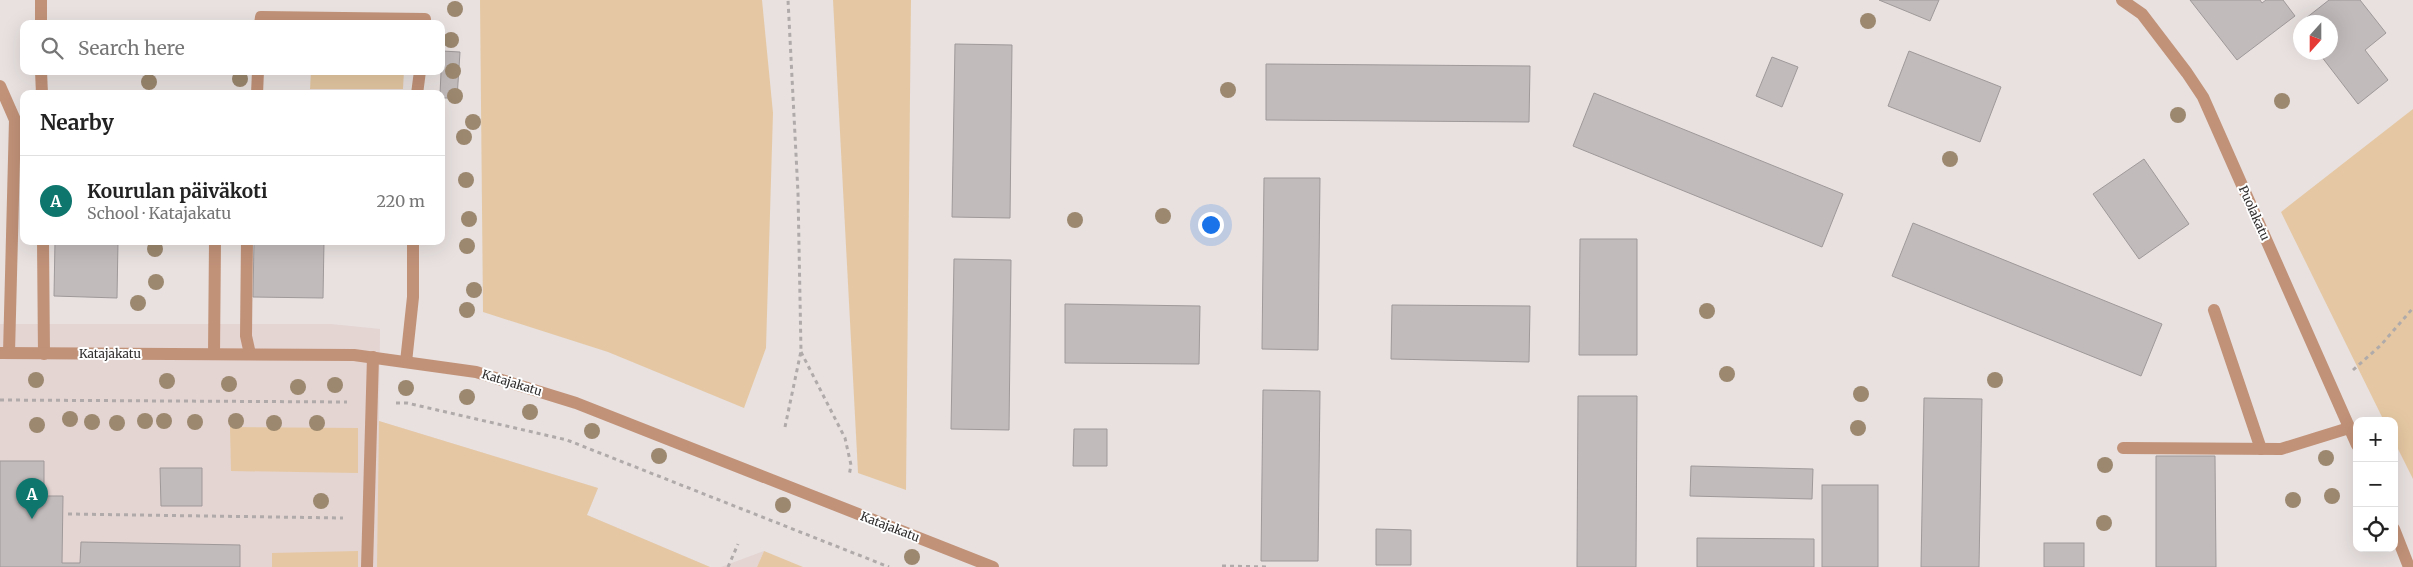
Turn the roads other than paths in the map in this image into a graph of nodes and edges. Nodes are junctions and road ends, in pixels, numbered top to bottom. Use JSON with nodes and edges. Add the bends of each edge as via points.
{"nodes":[{"id":1,"x":41,"y":0,"type":"edge"},
{"id":2,"x":2122,"y":0,"type":"edge"},
{"id":3,"x":41,"y":20,"type":"edge"},
{"id":4,"x":261,"y":20,"type":"edge"},
{"id":5,"x":425,"y":20,"type":"edge"},
{"id":6,"x":42,"y":75,"type":"edge"},
{"id":7,"x":258,"y":75,"type":"edge"},
{"id":8,"x":419,"y":75,"type":"edge"},
{"id":9,"x":0,"y":86,"type":"edge"},
{"id":10,"x":42,"y":90,"type":"edge"},
{"id":11,"x":257,"y":90,"type":"edge"},
{"id":12,"x":418,"y":90,"type":"edge"},
{"id":13,"x":43,"y":245,"type":"edge"},
{"id":14,"x":215,"y":245,"type":"edge"},
{"id":15,"x":247,"y":245,"type":"edge"},
{"id":16,"x":413,"y":245,"type":"edge"},
{"id":17,"x":2214,"y":310,"type":"dead end"},
{"id":18,"x":4,"y":353,"type":"edge"},
{"id":19,"x":44,"y":354,"type":"junction"},
{"id":20,"x":214,"y":354,"type":"junction"},
{"id":21,"x":250,"y":354,"type":"junction"},
{"id":22,"x":373,"y":357,"type":"junction"},
{"id":23,"x":406,"y":362,"type":"junction"},
{"id":24,"x":2350,"y":428,"type":"junction"},
{"id":25,"x":2353,"y":435,"type":"edge"},
{"id":26,"x":2123,"y":448,"type":"dead end"},
{"id":27,"x":2261,"y":449,"type":"junction"},
{"id":28,"x":2398,"y":539,"type":"edge"},
{"id":29,"x":367,"y":567,"type":"edge"},
{"id":30,"x":993,"y":567,"type":"edge"},
{"id":31,"x":2409,"y":567,"type":"edge"}],
"edges":[{"from":1,"to":3,"type":"street"},
{"from":2,"to":24,"type":"street","name":"Puolakatu","via":[[2142,14],[2202,97]]},
{"from":4,"to":5,"type":"street","via":[[261,17],[270,17]]},
{"from":6,"to":10,"type":"street"},
{"from":7,"to":11,"type":"street"},
{"from":8,"to":12,"type":"street"},
{"from":9,"to":18,"type":"street","via":[[15,120],[8,333]]},
{"from":13,"to":19,"type":"street"},
{"from":14,"to":20,"type":"street"},
{"from":15,"to":21,"type":"street","via":[[246,336]]},
{"from":16,"to":23,"type":"street","via":[[413,297]]},
{"from":17,"to":27,"type":"street"},
{"from":18,"to":19,"type":"street","name":"Katajakatu"},
{"from":19,"to":20,"type":"street","name":"Katajakatu"},
{"from":20,"to":21,"type":"street","name":"Katajakatu"},
{"from":21,"to":22,"type":"street","name":"Katajakatu","via":[[354,354]]},
{"from":22,"to":23,"type":"street","name":"Katajakatu"},
{"from":22,"to":29,"type":"street"},
{"from":23,"to":30,"type":"street","name":"Katajakatu","via":[[476,372],[576,403]]},
{"from":24,"to":25,"type":"street","name":"Puolakatu"},
{"from":24,"to":27,"type":"street","via":[[2281,449]]},
{"from":26,"to":27,"type":"street"},
{"from":28,"to":31,"type":"street"}]}
